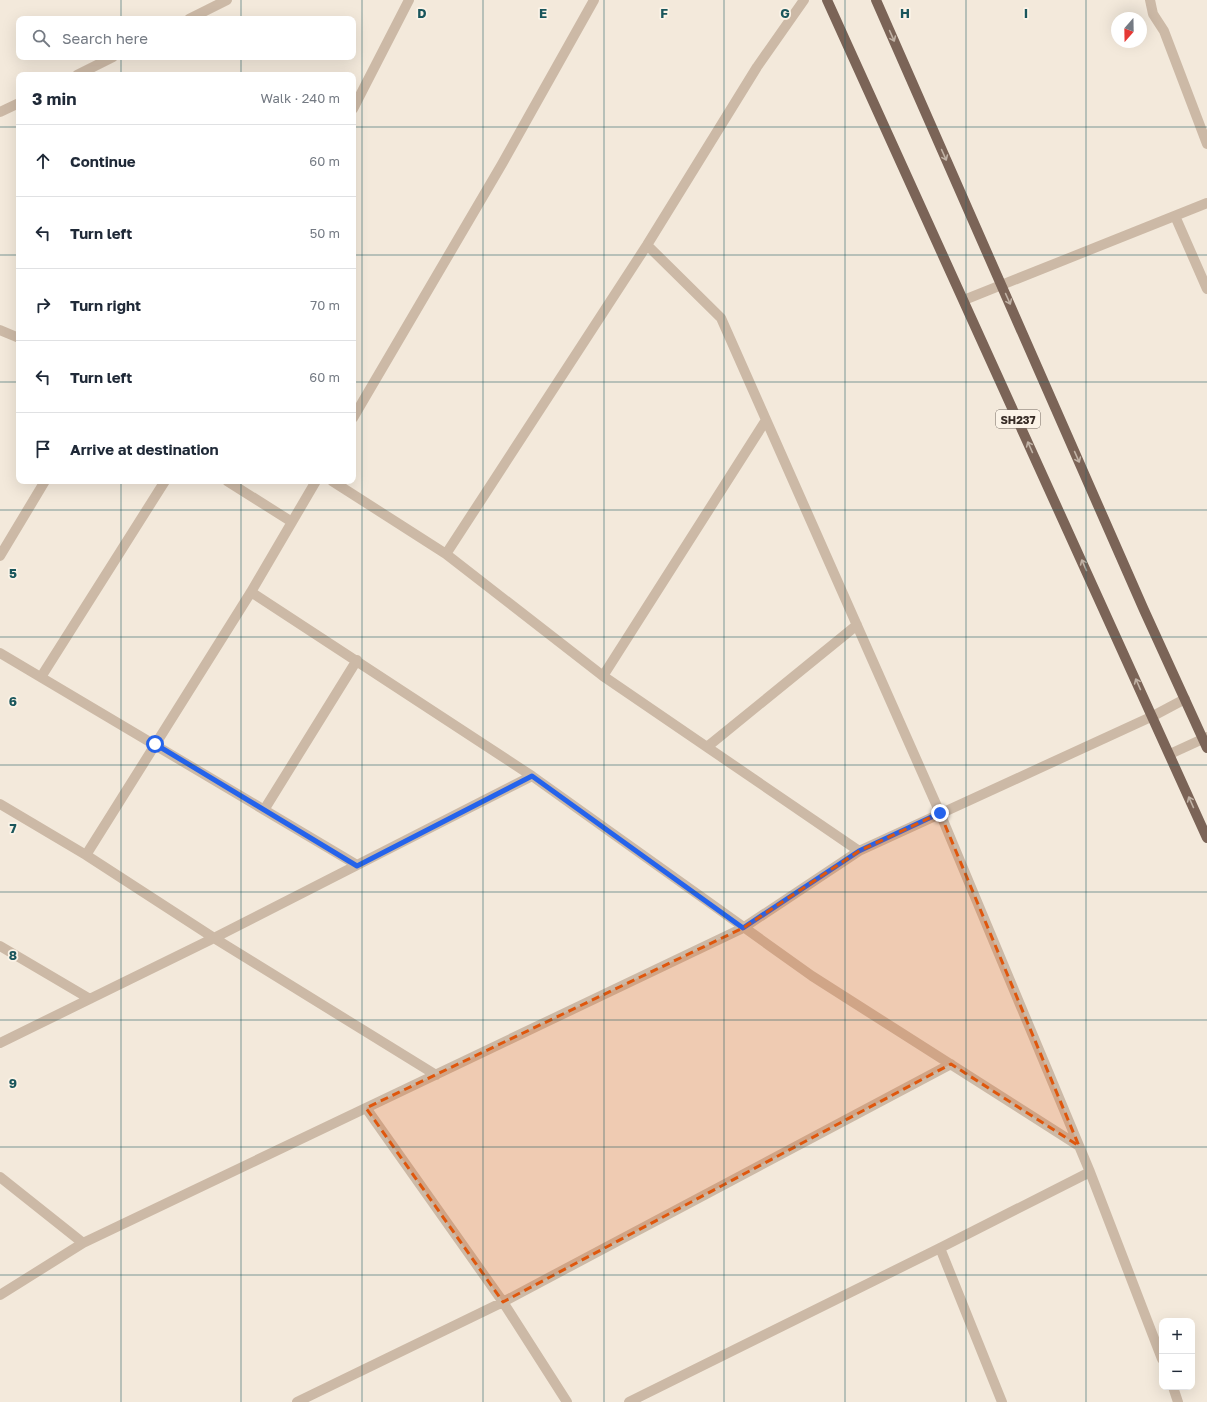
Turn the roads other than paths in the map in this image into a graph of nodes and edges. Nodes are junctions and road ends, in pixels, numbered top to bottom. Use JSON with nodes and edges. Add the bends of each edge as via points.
{"nodes":[{"id":1,"x":227,"y":0,"type":"edge"},
{"id":2,"x":409,"y":0,"type":"edge"},
{"id":3,"x":594,"y":0,"type":"edge"},
{"id":4,"x":804,"y":0,"type":"edge"},
{"id":5,"x":828,"y":0,"type":"edge"},
{"id":6,"x":876,"y":0,"type":"edge"},
{"id":7,"x":1150,"y":0,"type":"edge"},
{"id":8,"x":195,"y":16,"type":"edge"},
{"id":9,"x":107,"y":60,"type":"edge"},
{"id":10,"x":83,"y":72,"type":"edge"},
{"id":11,"x":16,"y":104,"type":"edge"},
{"id":12,"x":356,"y":104,"type":"edge"},
{"id":13,"x":0,"y":112,"type":"edge"},
{"id":14,"x":1207,"y":144,"type":"edge"},
{"id":15,"x":1207,"y":203,"type":"edge"},
{"id":16,"x":1175,"y":216,"type":"junction"},
{"id":17,"x":647,"y":245,"type":"junction"},
{"id":18,"x":1002,"y":285,"type":"junction"},
{"id":19,"x":1207,"y":289,"type":"edge"},
{"id":20,"x":964,"y":300,"type":"junction"},
{"id":21,"x":0,"y":330,"type":"edge"},
{"id":22,"x":16,"y":337,"type":"edge"},
{"id":23,"x":356,"y":413,"type":"edge"},
{"id":24,"x":766,"y":420,"type":"junction"},
{"id":25,"x":43,"y":484,"type":"edge"},
{"id":26,"x":164,"y":484,"type":"edge"},
{"id":27,"x":232,"y":484,"type":"edge"},
{"id":28,"x":314,"y":484,"type":"edge"},
{"id":29,"x":337,"y":484,"type":"edge"},
{"id":30,"x":292,"y":522,"type":"junction"},
{"id":31,"x":446,"y":554,"type":"junction"},
{"id":32,"x":0,"y":556,"type":"edge"},
{"id":33,"x":251,"y":592,"type":"junction"},
{"id":34,"x":857,"y":625,"type":"junction"},
{"id":35,"x":0,"y":653,"type":"edge"},
{"id":36,"x":357,"y":660,"type":"junction"},
{"id":37,"x":603,"y":676,"type":"junction"},
{"id":38,"x":41,"y":677,"type":"junction"},
{"id":39,"x":1185,"y":699,"type":"junction"},
{"id":40,"x":1153,"y":716,"type":"junction"},
{"id":41,"x":1206,"y":741,"type":"edge"},
{"id":42,"x":155,"y":744,"type":"junction"},
{"id":43,"x":707,"y":747,"type":"junction"},
{"id":44,"x":1170,"y":754,"type":"junction"},
{"id":45,"x":532,"y":776,"type":"junction"},
{"id":46,"x":0,"y":804,"type":"edge"},
{"id":47,"x":264,"y":810,"type":"junction"},
{"id":48,"x":940,"y":813,"type":"junction"},
{"id":49,"x":1207,"y":838,"type":"edge"},
{"id":50,"x":859,"y":851,"type":"junction"},
{"id":51,"x":86,"y":855,"type":"junction"},
{"id":52,"x":357,"y":866,"type":"junction"},
{"id":53,"x":743,"y":928,"type":"junction"},
{"id":54,"x":214,"y":938,"type":"junction"},
{"id":55,"x":0,"y":946,"type":"edge"},
{"id":56,"x":90,"y":999,"type":"junction"},
{"id":57,"x":0,"y":1044,"type":"edge"},
{"id":58,"x":951,"y":1064,"type":"junction"},
{"id":59,"x":436,"y":1075,"type":"junction"},
{"id":60,"x":366,"y":1108,"type":"junction"},
{"id":61,"x":1079,"y":1146,"type":"junction"},
{"id":62,"x":1090,"y":1172,"type":"junction"},
{"id":63,"x":0,"y":1177,"type":"edge"},
{"id":64,"x":83,"y":1243,"type":"junction"},
{"id":65,"x":940,"y":1248,"type":"junction"},
{"id":66,"x":0,"y":1294,"type":"edge"},
{"id":67,"x":503,"y":1302,"type":"junction"},
{"id":68,"x":1160,"y":1354,"type":"edge"},
{"id":69,"x":1174,"y":1390,"type":"edge"},
{"id":70,"x":297,"y":1402,"type":"edge"},
{"id":71,"x":567,"y":1402,"type":"edge"},
{"id":72,"x":629,"y":1402,"type":"edge"},
{"id":73,"x":1002,"y":1402,"type":"edge"},
{"id":74,"x":1178,"y":1402,"type":"edge"}],
"edges":[{"from":1,"to":8,"type":"street"},
{"from":2,"to":12,"type":"street"},
{"from":3,"to":23,"type":"street","via":[[502,164]]},
{"from":4,"to":17,"type":"street","via":[[756,67]]},
{"from":5,"to":20,"type":"main road","number":"SH237"},
{"from":6,"to":18,"type":"main road","number":"SH237","one_way":true},
{"from":7,"to":14,"type":"street","via":[[1153,14],[1164,32]]},
{"from":9,"to":10,"type":"street"},
{"from":11,"to":13,"type":"street"},
{"from":15,"to":16,"type":"street"},
{"from":16,"to":18,"type":"street"},
{"from":16,"to":19,"type":"street"},
{"from":17,"to":24,"type":"street","via":[[721,318]]},
{"from":17,"to":31,"type":"street"},
{"from":18,"to":20,"type":"street"},
{"from":18,"to":39,"type":"main road","number":"SH237","one_way":true},
{"from":40,"to":20,"type":"main road","number":"SH237","one_way":true},
{"from":21,"to":22,"type":"street"},
{"from":24,"to":34,"type":"street"},
{"from":24,"to":37,"type":"street"},
{"from":25,"to":32,"type":"street"},
{"from":26,"to":38,"type":"street"},
{"from":27,"to":30,"type":"street"},
{"from":28,"to":30,"type":"street"},
{"from":29,"to":31,"type":"street"},
{"from":30,"to":33,"type":"street"},
{"from":31,"to":37,"type":"street"},
{"from":33,"to":36,"type":"street"},
{"from":33,"to":42,"type":"street"},
{"from":34,"to":43,"type":"street"},
{"from":34,"to":48,"type":"street"},
{"from":35,"to":38,"type":"street"},
{"from":36,"to":45,"type":"street"},
{"from":36,"to":47,"type":"street"},
{"from":37,"to":43,"type":"street"},
{"from":38,"to":42,"type":"street"},
{"from":39,"to":40,"type":"street"},
{"from":39,"to":41,"type":"main road","number":"SH237"},
{"from":40,"to":44,"type":"main road","number":"SH237"},
{"from":40,"to":48,"type":"street"},
{"from":41,"to":44,"type":"street"},
{"from":42,"to":47,"type":"street"},
{"from":42,"to":51,"type":"street"},
{"from":43,"to":50,"type":"street"},
{"from":49,"to":44,"type":"main road","number":"SH237","one_way":true},
{"from":45,"to":52,"type":"street"},
{"from":45,"to":53,"type":"street"},
{"from":46,"to":51,"type":"street"},
{"from":47,"to":52,"type":"street"},
{"from":48,"to":50,"type":"street"},
{"from":48,"to":61,"type":"street"},
{"from":50,"to":53,"type":"street"},
{"from":51,"to":54,"type":"street"},
{"from":52,"to":54,"type":"street"},
{"from":53,"to":58,"type":"street","via":[[812,976]]},
{"from":53,"to":59,"type":"street"},
{"from":54,"to":56,"type":"street"},
{"from":54,"to":59,"type":"street"},
{"from":55,"to":56,"type":"street"},
{"from":56,"to":57,"type":"street"},
{"from":58,"to":61,"type":"street"},
{"from":58,"to":67,"type":"street"},
{"from":59,"to":60,"type":"street"},
{"from":60,"to":64,"type":"street"},
{"from":60,"to":67,"type":"street"},
{"from":61,"to":62,"type":"street"},
{"from":62,"to":65,"type":"street"},
{"from":62,"to":68,"type":"street"},
{"from":63,"to":64,"type":"street"},
{"from":64,"to":66,"type":"street"},
{"from":65,"to":72,"type":"street"},
{"from":65,"to":73,"type":"street"},
{"from":67,"to":70,"type":"street"},
{"from":67,"to":71,"type":"street"},
{"from":69,"to":74,"type":"street"}]}
